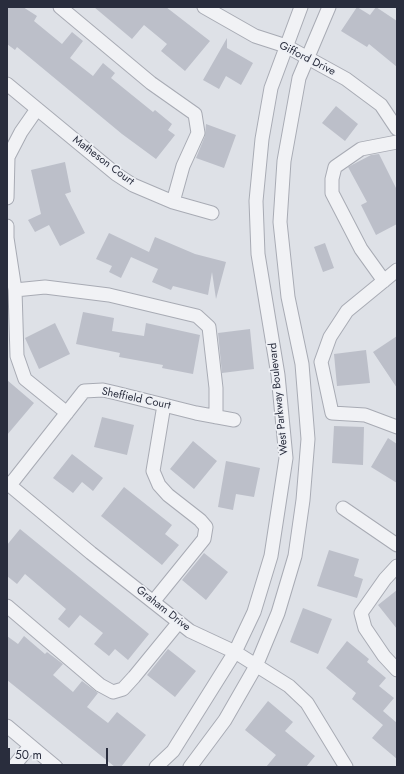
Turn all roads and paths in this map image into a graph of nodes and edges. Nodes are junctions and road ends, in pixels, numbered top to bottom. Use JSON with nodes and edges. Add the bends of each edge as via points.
{"nodes":[{"id":1,"x":60,"y":7,"type":"edge"},
{"id":2,"x":204,"y":7,"type":"edge"},
{"id":3,"x":301,"y":7,"type":"edge"},
{"id":4,"x":329,"y":7,"type":"edge"},
{"id":5,"x":286,"y":46,"type":"junction"},
{"id":6,"x":307,"y":57,"type":"junction"},
{"id":7,"x":7,"y":84,"type":"edge"},
{"id":8,"x":37,"y":109,"type":"junction"},
{"id":9,"x":397,"y":129,"type":"edge"},
{"id":10,"x":397,"y":142,"type":"edge"},
{"id":11,"x":7,"y":198,"type":"edge"},
{"id":12,"x":173,"y":202,"type":"junction"},
{"id":13,"x":212,"y":214,"type":"dead end"},
{"id":14,"x":7,"y":226,"type":"edge"},
{"id":15,"x":397,"y":270,"type":"edge"},
{"id":16,"x":384,"y":281,"type":"junction"},
{"id":17,"x":15,"y":290,"type":"junction"},
{"id":18,"x":164,"y":405,"type":"junction"},
{"id":19,"x":67,"y":413,"type":"junction"},
{"id":20,"x":216,"y":417,"type":"junction"},
{"id":21,"x":234,"y":420,"type":"dead end"},
{"id":22,"x":397,"y":427,"type":"edge"},
{"id":23,"x":8,"y":484,"type":"edge"},
{"id":24,"x":343,"y":508,"type":"dead end"},
{"id":25,"x":397,"y":545,"type":"edge"},
{"id":26,"x":397,"y":566,"type":"edge"},
{"id":27,"x":153,"y":602,"type":"junction"},
{"id":28,"x":7,"y":606,"type":"edge"},
{"id":29,"x":179,"y":622,"type":"junction"},
{"id":30,"x":235,"y":652,"type":"junction"},
{"id":31,"x":256,"y":666,"type":"junction"},
{"id":32,"x":397,"y":670,"type":"edge"},
{"id":33,"x":7,"y":726,"type":"edge"},
{"id":34,"x":30,"y":746,"type":"junction"},
{"id":35,"x":13,"y":767,"type":"edge"},
{"id":36,"x":56,"y":767,"type":"edge"},
{"id":37,"x":156,"y":767,"type":"edge"},
{"id":38,"x":190,"y":767,"type":"edge"},
{"id":39,"x":346,"y":767,"type":"edge"}],
"edges":[{"from":1,"to":12,"type":"street","via":[[152,83],[195,114],[198,133],[183,166]]},
{"from":2,"to":5,"type":"street","name":"Gifford Drive","via":[[255,36]]},
{"from":3,"to":5,"type":"street","name":"West Parkway Boulevard"},
{"from":4,"to":6,"type":"street","name":"West Parkway Boulevard"},
{"from":5,"to":6,"type":"street","name":"Gifford Drive"},
{"from":5,"to":30,"type":"street","name":"West Parkway Boulevard","via":[[271,88],[262,139],[256,201],[258,254],[278,375],[286,458],[271,556],[254,612]]},
{"from":6,"to":9,"type":"street","name":"Gifford Drive","via":[[346,79],[380,105]]},
{"from":6,"to":31,"type":"street","name":"West Parkway Boulevard","via":[[298,84],[284,161],[280,222],[288,298],[303,379],[308,439],[304,500],[295,556],[278,613]]},
{"from":7,"to":8,"type":"street","name":"Matheson Court"},
{"from":8,"to":11,"type":"street","via":[[8,157]]},
{"from":8,"to":12,"type":"street","name":"Matheson Court","via":[[116,174],[133,185]]},
{"from":10,"to":16,"type":"street","via":[[361,149],[335,167],[332,180],[332,193],[361,249]]},
{"from":12,"to":13,"type":"street","name":"Matheson Court"},
{"from":14,"to":17,"type":"street"},
{"from":15,"to":16,"type":"street"},
{"from":16,"to":22,"type":"street","via":[[347,311],[330,337],[321,362],[332,413],[365,415]]},
{"from":17,"to":19,"type":"street","via":[[17,356],[25,379]]},
{"from":17,"to":20,"type":"street","via":[[45,287],[109,295],[198,316],[209,327],[216,388]]},
{"from":18,"to":19,"type":"street","name":"Sheffield Court","via":[[103,390],[84,391]]},
{"from":18,"to":20,"type":"street","name":"Sheffield Court"},
{"from":18,"to":27,"type":"street","via":[[153,471],[159,485],[168,495],[206,527],[204,539]]},
{"from":19,"to":23,"type":"street","name":"Sheffield Court"},
{"from":20,"to":21,"type":"street","name":"Sheffield Court"},
{"from":23,"to":27,"type":"street","name":"Graham Drive"},
{"from":24,"to":25,"type":"street"},
{"from":26,"to":32,"type":"street","via":[[361,613],[366,628],[384,656]]},
{"from":27,"to":29,"type":"street","name":"Graham Drive"},
{"from":28,"to":29,"type":"street","via":[[100,685],[113,692],[123,688],[134,677]]},
{"from":29,"to":30,"type":"street","name":"Graham Drive"},
{"from":30,"to":31,"type":"street","name":"Graham Drive"},
{"from":30,"to":37,"type":"street","name":"West Parkway Boulevard","via":[[173,751]]},
{"from":31,"to":38,"type":"street","name":"West Parkway Boulevard","via":[[225,720]]},
{"from":31,"to":39,"type":"street","name":"Graham Drive","via":[[289,686],[307,703]]},
{"from":33,"to":34,"type":"street"},
{"from":34,"to":35,"type":"street"},
{"from":34,"to":36,"type":"street"}]}
